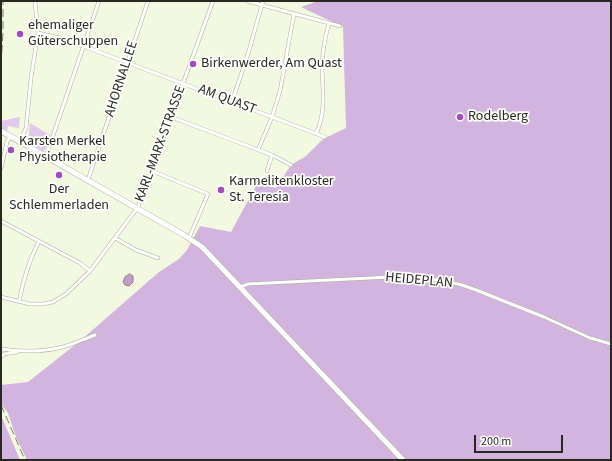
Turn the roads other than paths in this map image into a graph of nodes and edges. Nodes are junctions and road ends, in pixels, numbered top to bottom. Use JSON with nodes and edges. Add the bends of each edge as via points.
{"nodes":[{"id":1,"x":36,"y":1,"type":"edge"},
{"id":2,"x":99,"y":1,"type":"edge"},
{"id":3,"x":148,"y":1,"type":"edge"},
{"id":4,"x":213,"y":1,"type":"edge"},
{"id":5,"x":248,"y":1,"type":"edge"},
{"id":6,"x":263,"y":1,"type":"edge"},
{"id":7,"x":262,"y":6,"type":"junction"},
{"id":8,"x":294,"y":14,"type":"junction"},
{"id":9,"x":329,"y":24,"type":"junction"},
{"id":10,"x":340,"y":26,"type":"dead end"},
{"id":11,"x":38,"y":34,"type":"junction"},
{"id":12,"x":83,"y":46,"type":"junction"},
{"id":13,"x":127,"y":62,"type":"junction"},
{"id":14,"x":184,"y":83,"type":"junction"},
{"id":15,"x":232,"y":102,"type":"junction"},
{"id":16,"x":171,"y":117,"type":"junction"},
{"id":17,"x":272,"y":117,"type":"junction"},
{"id":18,"x":2,"y":132,"type":"edge"},
{"id":19,"x":316,"y":134,"type":"junction"},
{"id":20,"x":10,"y":136,"type":"junction"},
{"id":21,"x":325,"y":137,"type":"dead end"},
{"id":22,"x":20,"y":142,"type":"junction"},
{"id":23,"x":258,"y":150,"type":"junction"},
{"id":24,"x":272,"y":155,"type":"junction"},
{"id":25,"x":46,"y":156,"type":"junction"},
{"id":26,"x":290,"y":164,"type":"dead end"},
{"id":27,"x":1,"y":168,"type":"edge"},
{"id":28,"x":152,"y":171,"type":"junction"},
{"id":29,"x":267,"y":171,"type":"dead end"},
{"id":30,"x":88,"y":180,"type":"junction"},
{"id":31,"x":138,"y":208,"type":"junction"},
{"id":32,"x":1,"y":221,"type":"edge"},
{"id":33,"x":115,"y":238,"type":"junction"},
{"id":34,"x":189,"y":238,"type":"junction"},
{"id":35,"x":39,"y":241,"type":"junction"},
{"id":36,"x":158,"y":258,"type":"dead end"},
{"id":37,"x":90,"y":271,"type":"junction"},
{"id":38,"x":240,"y":286,"type":"junction"},
{"id":39,"x":1,"y":297,"type":"edge"},
{"id":40,"x":19,"y":302,"type":"junction"},
{"id":41,"x":95,"y":335,"type":"dead end"},
{"id":42,"x":611,"y":344,"type":"edge"},
{"id":43,"x":1,"y":349,"type":"edge"},
{"id":44,"x":19,"y":352,"type":"junction"},
{"id":45,"x":2,"y":356,"type":"dead end"},
{"id":46,"x":403,"y":460,"type":"edge"}],
"edges":[{"from":1,"to":11,"type":"street"},
{"from":2,"to":12,"type":"street"},
{"from":3,"to":13,"type":"street","name":"AHORNALLEE"},
{"from":4,"to":14,"type":"street","name":"KARL-MARX-STRASSE"},
{"from":5,"to":7,"type":"street"},
{"from":6,"to":7,"type":"street"},
{"from":7,"to":8,"type":"street"},
{"from":7,"to":15,"type":"street"},
{"from":8,"to":9,"type":"street"},
{"from":8,"to":17,"type":"street","via":[[280,91]]},
{"from":9,"to":10,"type":"street"},
{"from":9,"to":19,"type":"street","via":[[323,49],[323,110]]},
{"from":11,"to":12,"type":"street","name":"AM QUAST"},
{"from":11,"to":22,"type":"street","via":[[26,128]]},
{"from":12,"to":13,"type":"street","name":"AM QUAST"},
{"from":12,"to":25,"type":"street"},
{"from":13,"to":14,"type":"street","name":"AM QUAST"},
{"from":13,"to":30,"type":"street","name":"AHORNALLEE"},
{"from":14,"to":15,"type":"street","name":"AM QUAST"},
{"from":14,"to":16,"type":"street","name":"KARL-MARX-STRASSE"},
{"from":15,"to":17,"type":"street","name":"AM QUAST"},
{"from":16,"to":23,"type":"street"},
{"from":16,"to":28,"type":"street","name":"KARL-MARX-STRASSE"},
{"from":17,"to":19,"type":"street","name":"AM QUAST"},
{"from":17,"to":23,"type":"street"},
{"from":18,"to":20,"type":"main road"},
{"from":19,"to":21,"type":"street","name":"AM QUAST"},
{"from":20,"to":22,"type":"main road"},
{"from":20,"to":27,"type":"street"},
{"from":22,"to":25,"type":"main road"},
{"from":23,"to":24,"type":"street"},
{"from":24,"to":26,"type":"street"},
{"from":24,"to":29,"type":"street"},
{"from":25,"to":30,"type":"main road"},
{"from":28,"to":31,"type":"street","name":"KARL-MARX-STRASSE"},
{"from":28,"to":34,"type":"street","via":[[208,194]]},
{"from":30,"to":31,"type":"main road"},
{"from":31,"to":33,"type":"street","name":"KARL-MARX-STRASSE"},
{"from":31,"to":34,"type":"main road"},
{"from":32,"to":35,"type":"street"},
{"from":33,"to":36,"type":"street","via":[[136,250]]},
{"from":33,"to":37,"type":"street","name":"KARL-MARX-STRASSE"},
{"from":34,"to":38,"type":"main road","via":[[200,245]]},
{"from":35,"to":37,"type":"street","via":[[80,262]]},
{"from":35,"to":40,"type":"street","via":[[30,259]]},
{"from":37,"to":40,"type":"street","name":"KARL-MARX-STRASSE","via":[[53,302]]},
{"from":38,"to":42,"type":"street","name":"HEIDEPLAN","via":[[390,276],[439,280],[476,290],[590,338]]},
{"from":38,"to":46,"type":"main road"},
{"from":39,"to":40,"type":"street","name":"KARL-MARX-STRASSE"},
{"from":41,"to":44,"type":"street","via":[[62,347]]},
{"from":43,"to":44,"type":"street"},
{"from":44,"to":45,"type":"street"}]}
